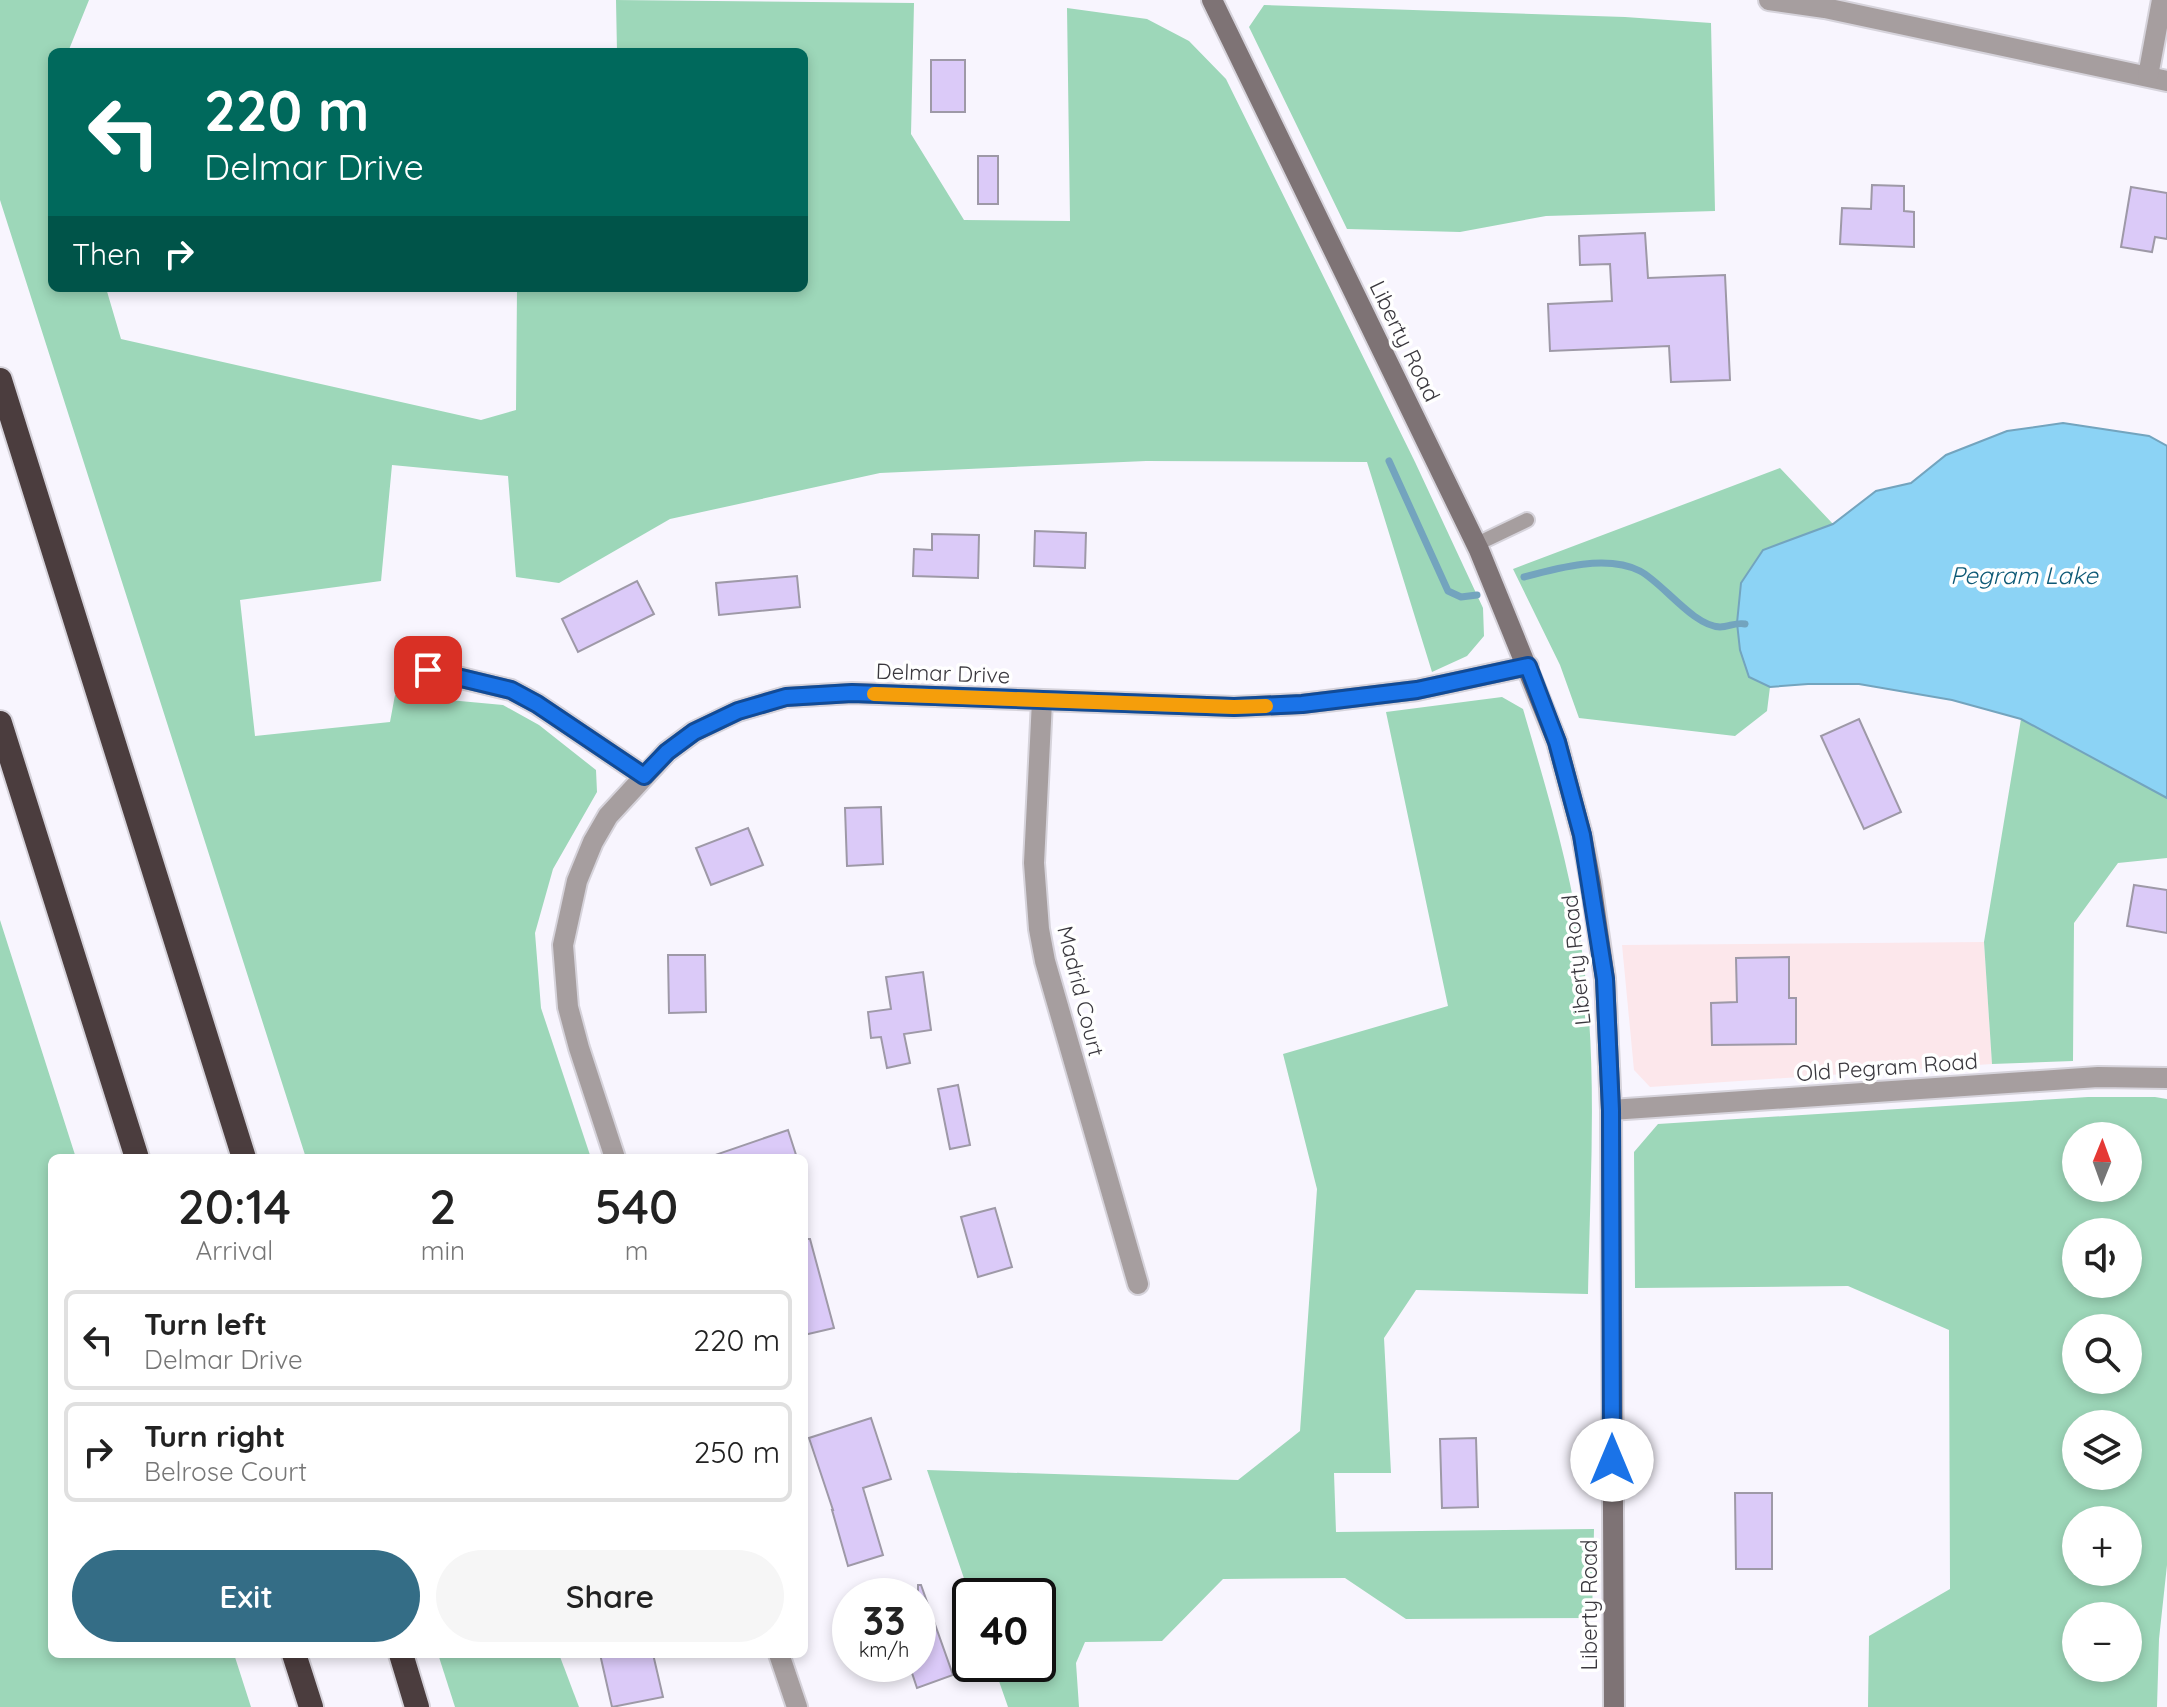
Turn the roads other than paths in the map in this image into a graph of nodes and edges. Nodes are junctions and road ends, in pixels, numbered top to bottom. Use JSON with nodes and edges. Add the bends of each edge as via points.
{"nodes":[{"id":1,"x":1212,"y":0,"type":"edge"},
{"id":2,"x":2162,"y":0,"type":"edge"},
{"id":3,"x":1782,"y":1,"type":"edge"},
{"id":4,"x":2158,"y":78,"type":"edge"},
{"id":5,"x":0,"y":380,"type":"edge"},
{"id":6,"x":1527,"y":520,"type":"dead end"},
{"id":7,"x":1477,"y":544,"type":"junction"},
{"id":8,"x":1528,"y":666,"type":"junction"},
{"id":9,"x":428,"y":670,"type":"dead end"},
{"id":10,"x":1042,"y":701,"type":"junction"},
{"id":11,"x":0,"y":723,"type":"edge"},
{"id":12,"x":644,"y":776,"type":"junction"},
{"id":13,"x":2167,"y":1078,"type":"edge"},
{"id":14,"x":1611,"y":1110,"type":"junction"},
{"id":15,"x":136,"y":1154,"type":"edge"},
{"id":16,"x":243,"y":1154,"type":"edge"},
{"id":17,"x":614,"y":1154,"type":"edge"},
{"id":18,"x":1138,"y":1284,"type":"dead end"},
{"id":19,"x":295,"y":1658,"type":"edge"},
{"id":20,"x":402,"y":1658,"type":"edge"},
{"id":21,"x":780,"y":1658,"type":"edge"},
{"id":22,"x":311,"y":1707,"type":"edge"},
{"id":23,"x":417,"y":1707,"type":"edge"},
{"id":24,"x":797,"y":1707,"type":"edge"},
{"id":25,"x":1614,"y":1707,"type":"edge"}],
"edges":[{"from":1,"to":7,"type":"street","name":"Liberty Road"},
{"from":2,"to":4,"type":"street"},
{"from":3,"to":4,"type":"street"},
{"from":5,"to":16,"type":"highway"},
{"from":6,"to":7,"type":"lane"},
{"from":7,"to":8,"type":"street","name":"Liberty Road"},
{"from":8,"to":10,"type":"street","name":"Delmar Drive","via":[[1417,690],[1302,704]]},
{"from":8,"to":14,"type":"street","name":"Liberty Road","via":[[1557,742],[1589,871],[1605,979]]},
{"from":9,"to":12,"type":"street","via":[[511,690]]},
{"from":10,"to":12,"type":"street","name":"Delmar Drive","via":[[852,693],[786,697],[694,732]]},
{"from":10,"to":18,"type":"street","name":"Madrid Court","via":[[1034,863],[1039,929]]},
{"from":11,"to":15,"type":"highway"},
{"from":12,"to":17,"type":"street","name":"Delmar Drive","via":[[608,816],[593,842],[577,881],[563,945],[568,1007]]},
{"from":13,"to":14,"type":"street","name":"Old Pegram Road","via":[[2098,1077]]},
{"from":14,"to":25,"type":"street","name":"Liberty Road"},
{"from":19,"to":22,"type":"highway"},
{"from":20,"to":23,"type":"highway"},
{"from":21,"to":24,"type":"street"}]}
